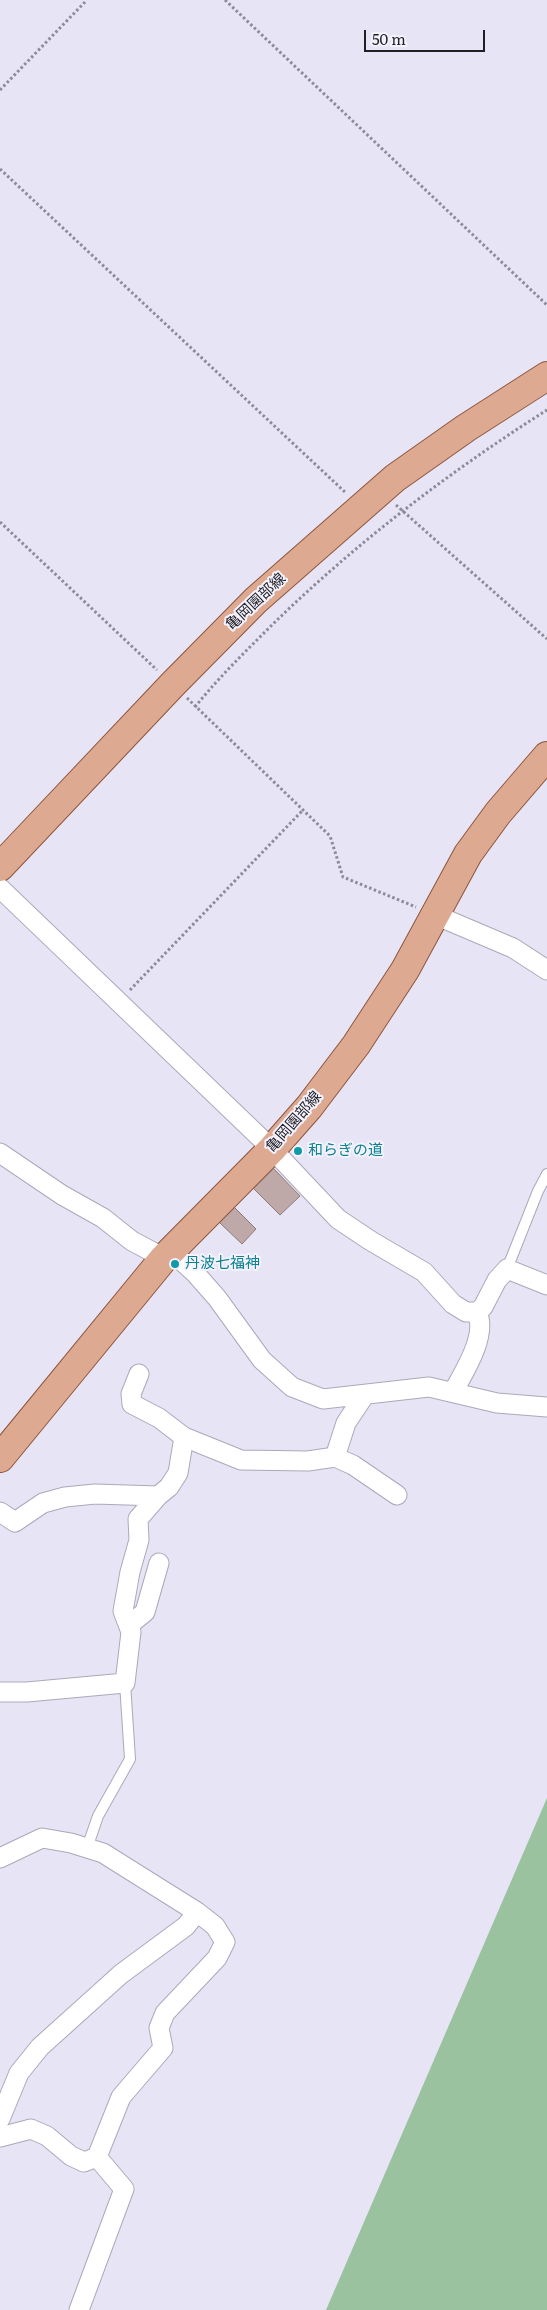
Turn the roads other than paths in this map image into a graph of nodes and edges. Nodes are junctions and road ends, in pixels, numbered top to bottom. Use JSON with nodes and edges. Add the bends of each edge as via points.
{"nodes":[{"id":1,"x":547,"y":376,"type":"edge"},
{"id":2,"x":547,"y":756,"type":"edge"},
{"id":3,"x":0,"y":867,"type":"edge"},
{"id":4,"x":0,"y":888,"type":"edge"},
{"id":5,"x":433,"y":914,"type":"junction"},
{"id":6,"x":547,"y":970,"type":"edge"},
{"id":7,"x":272,"y":1148,"type":"junction"},
{"id":8,"x":0,"y":1153,"type":"edge"},
{"id":9,"x":547,"y":1174,"type":"edge"},
{"id":10,"x":168,"y":1255,"type":"junction"},
{"id":11,"x":507,"y":1269,"type":"junction"},
{"id":12,"x":547,"y":1285,"type":"edge"},
{"id":13,"x":477,"y":1312,"type":"junction"},
{"id":14,"x":138,"y":1374,"type":"dead end"},
{"id":15,"x":453,"y":1392,"type":"junction"},
{"id":16,"x":364,"y":1396,"type":"junction"},
{"id":17,"x":547,"y":1407,"type":"edge"},
{"id":18,"x":184,"y":1437,"type":"junction"},
{"id":19,"x":335,"y":1457,"type":"junction"},
{"id":20,"x":0,"y":1458,"type":"edge"},
{"id":21,"x":397,"y":1495,"type":"dead end"},
{"id":22,"x":158,"y":1496,"type":"junction"},
{"id":23,"x":0,"y":1512,"type":"edge"},
{"id":24,"x":159,"y":1564,"type":"dead end"},
{"id":25,"x":129,"y":1625,"type":"junction"},
{"id":26,"x":125,"y":1682,"type":"junction"},
{"id":27,"x":0,"y":1692,"type":"edge"},
{"id":28,"x":87,"y":1848,"type":"junction"},
{"id":29,"x":0,"y":1858,"type":"edge"},
{"id":30,"x":198,"y":1912,"type":"junction"},
{"id":31,"x":0,"y":2119,"type":"edge"},
{"id":32,"x":0,"y":2137,"type":"edge"},
{"id":33,"x":97,"y":2158,"type":"junction"},
{"id":34,"x":78,"y":2310,"type":"edge"}],
"edges":[{"from":1,"to":3,"type":"main road","name":"亀岡園部線","via":[[466,428],[371,499],[256,600]]},
{"from":2,"to":5,"type":"main road","name":"亀岡園部線","via":[[468,854]]},
{"from":4,"to":7,"type":"street"},
{"from":5,"to":6,"type":"street","via":[[514,948]]},
{"from":5,"to":7,"type":"main road","name":"亀岡園部線","via":[[404,970],[356,1045],[309,1107]]},
{"from":7,"to":10,"type":"main road","name":"亀岡園部線"},
{"from":7,"to":13,"type":"street","via":[[338,1219],[424,1272],[453,1304],[466,1312]]},
{"from":8,"to":10,"type":"street","via":[[103,1218],[132,1241]]},
{"from":9,"to":11,"type":"lane"},
{"from":10,"to":16,"type":"street","via":[[195,1273],[262,1360],[292,1386],[323,1399]]},
{"from":10,"to":20,"type":"main road","name":"亀岡園部線"},
{"from":11,"to":12,"type":"street"},
{"from":11,"to":13,"type":"street","via":[[497,1280],[484,1307]]},
{"from":13,"to":15,"type":"street","via":[[481,1321],[472,1358]]},
{"from":14,"to":18,"type":"street","via":[[131,1394],[132,1404],[159,1418]]},
{"from":15,"to":16,"type":"street","via":[[429,1387]]},
{"from":15,"to":17,"type":"street","via":[[497,1403]]},
{"from":16,"to":19,"type":"street","via":[[346,1423]]},
{"from":18,"to":19,"type":"street","via":[[241,1460],[308,1461]]},
{"from":18,"to":22,"type":"street","via":[[178,1473]]},
{"from":19,"to":21,"type":"street","via":[[353,1465]]},
{"from":22,"to":23,"type":"street","via":[[64,1496],[43,1503],[15,1522]]},
{"from":22,"to":25,"type":"street","via":[[138,1519],[139,1540],[123,1611]]},
{"from":24,"to":25,"type":"street","via":[[145,1612]]},
{"from":25,"to":26,"type":"street","via":[[132,1632]]},
{"from":26,"to":27,"type":"street"},
{"from":26,"to":28,"type":"lane","via":[[130,1759],[98,1816]]},
{"from":28,"to":29,"type":"street","via":[[42,1838]]},
{"from":28,"to":30,"type":"street","via":[[103,1853]]},
{"from":30,"to":31,"type":"street","via":[[186,1926],[121,1974],[40,2047],[19,2073]]},
{"from":30,"to":33,"type":"street","via":[[215,1926],[225,1942],[218,1958],[165,2014],[159,2028],[163,2048],[121,2097]]},
{"from":32,"to":33,"type":"street","via":[[31,2129],[47,2136],[71,2156],[84,2162]]},
{"from":33,"to":34,"type":"street","via":[[124,2188]]}]}
